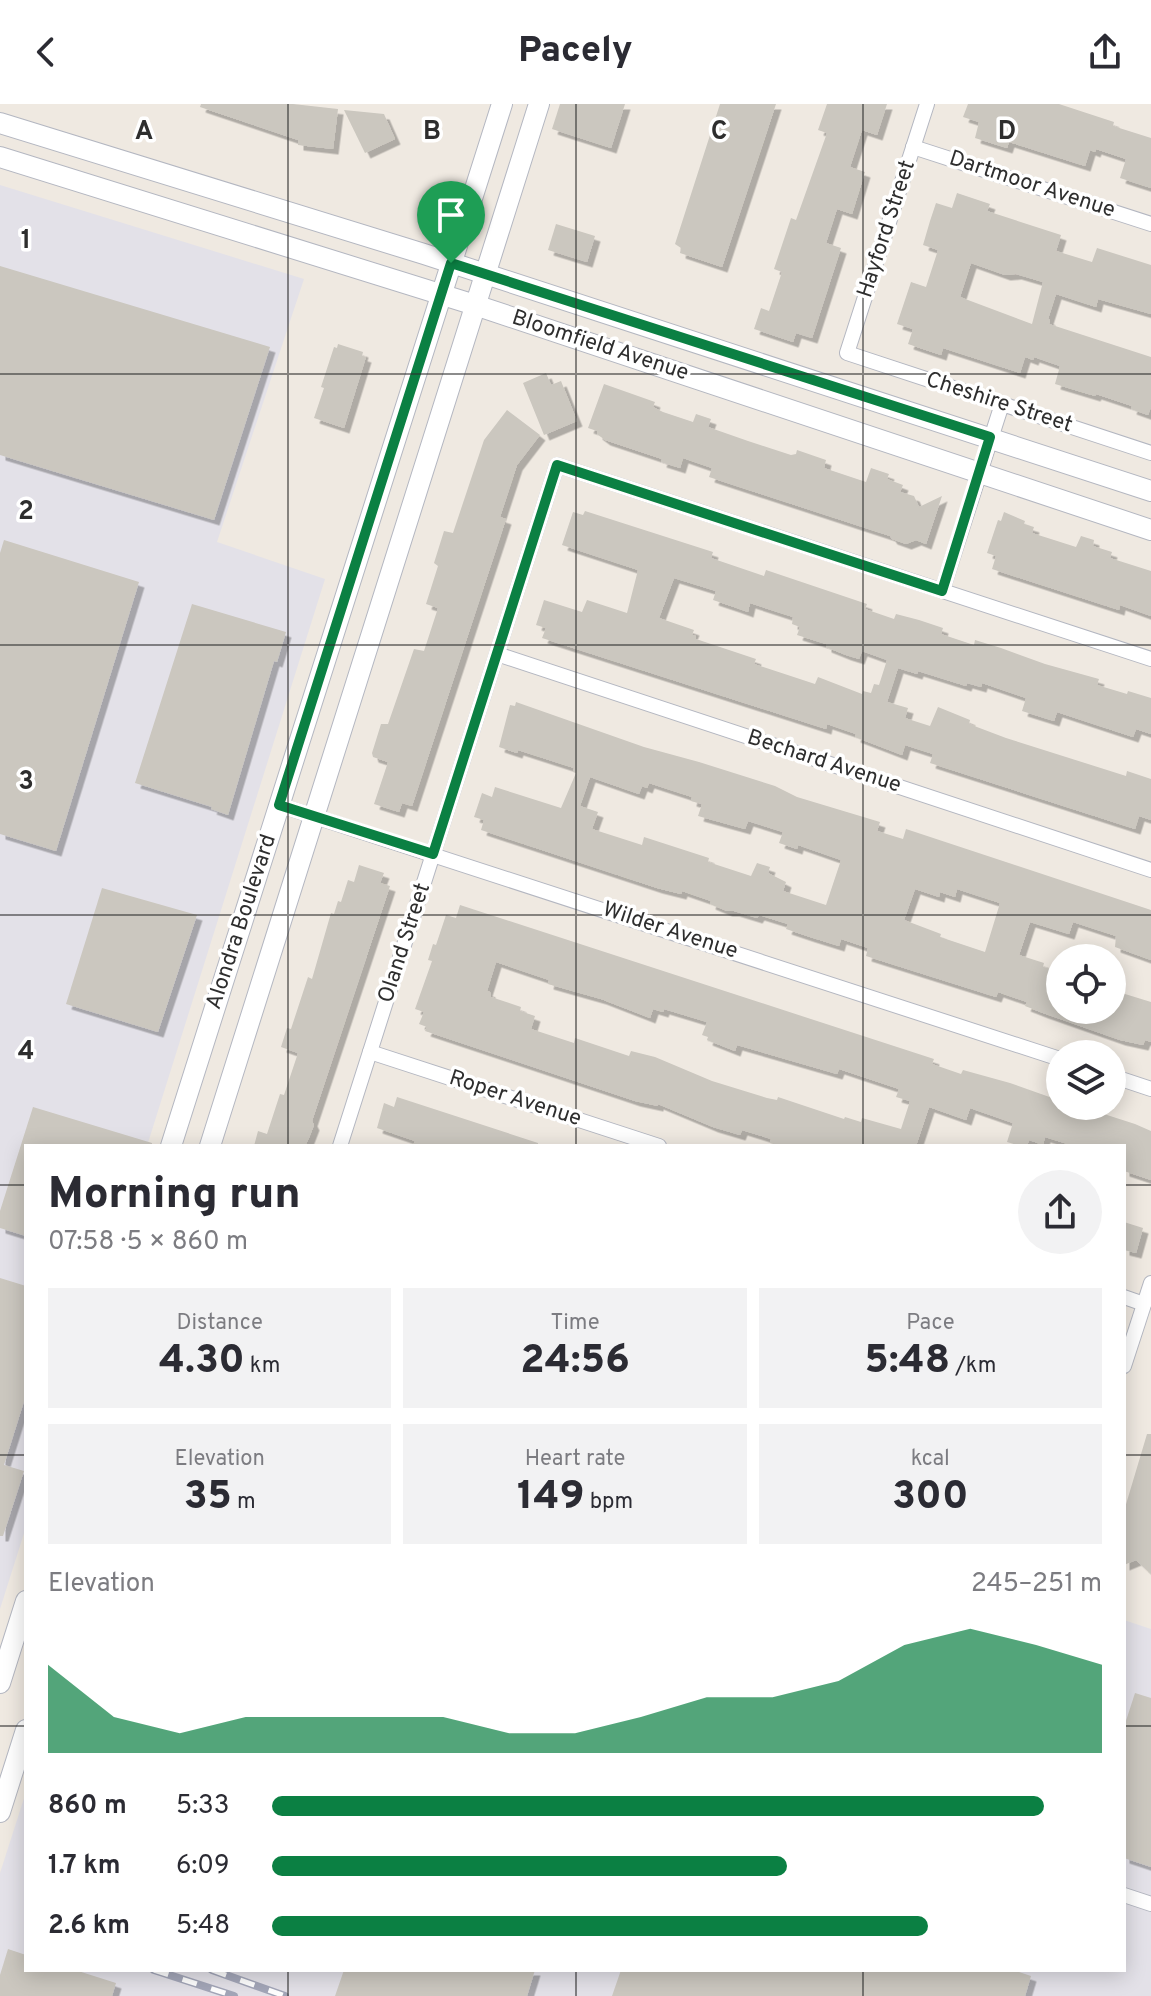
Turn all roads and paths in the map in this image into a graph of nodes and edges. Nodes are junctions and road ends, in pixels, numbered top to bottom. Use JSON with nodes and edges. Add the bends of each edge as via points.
{"nodes":[{"id":1,"x":502,"y":104,"type":"edge"},
{"id":2,"x":539,"y":104,"type":"edge"},
{"id":3,"x":927,"y":104,"type":"edge"},
{"id":4,"x":0,"y":123,"type":"edge"},
{"id":5,"x":913,"y":147,"type":"junction"},
{"id":6,"x":0,"y":157,"type":"edge"},
{"id":7,"x":1151,"y":224,"type":"edge"},
{"id":8,"x":451,"y":263,"type":"junction"},
{"id":9,"x":485,"y":274,"type":"junction"},
{"id":10,"x":441,"y":294,"type":"junction"},
{"id":11,"x":475,"y":305,"type":"junction"},
{"id":12,"x":722,"y":351,"type":"junction"},
{"id":13,"x":847,"y":353,"type":"joint"},
{"id":14,"x":711,"y":383,"type":"junction"},
{"id":15,"x":1002,"y":404,"type":"junction"},
{"id":16,"x":990,"y":437,"type":"junction"},
{"id":17,"x":1151,"y":453,"type":"edge"},
{"id":18,"x":979,"y":473,"type":"junction"},
{"id":19,"x":1151,"y":491,"type":"edge"},
{"id":20,"x":1151,"y":530,"type":"edge"},
{"id":21,"x":942,"y":591,"type":"junction"},
{"id":22,"x":497,"y":654,"type":"junction"},
{"id":23,"x":1151,"y":659,"type":"edge"},
{"id":24,"x":279,"y":805,"type":"junction"},
{"id":25,"x":314,"y":816,"type":"junction"},
{"id":26,"x":433,"y":854,"type":"junction"},
{"id":27,"x":1151,"y":870,"type":"edge"},
{"id":28,"x":370,"y":1052,"type":"junction"},
{"id":29,"x":1046,"y":1054,"type":"edge"},
{"id":30,"x":1126,"y":1081,"type":"edge"},
{"id":31,"x":1151,"y":1089,"type":"edge"},
{"id":32,"x":172,"y":1144,"type":"edge"},
{"id":33,"x":211,"y":1144,"type":"edge"},
{"id":34,"x":341,"y":1144,"type":"edge"},
{"id":35,"x":653,"y":1144,"type":"edge"},
{"id":36,"x":1151,"y":1283,"type":"edge"},
{"id":37,"x":1126,"y":1298,"type":"edge"},
{"id":38,"x":1144,"y":1304,"type":"junction"},
{"id":39,"x":1126,"y":1360,"type":"edge"},
{"id":40,"x":24,"y":1607,"type":"edge"},
{"id":41,"x":0,"y":1683,"type":"edge"},
{"id":42,"x":24,"y":1736,"type":"edge"},
{"id":43,"x":0,"y":1812,"type":"edge"},
{"id":44,"x":1126,"y":1896,"type":"edge"},
{"id":45,"x":1151,"y":1904,"type":"edge"}],
"edges":[{"from":1,"to":8,"type":"main road","name":"Alondra Boulevard"},
{"from":2,"to":9,"type":"main road","name":"Alondra Boulevard"},
{"from":3,"to":5,"type":"street","name":"Hayford Street"},
{"from":4,"to":8,"type":"main road","name":"Bloomfield Avenue"},
{"from":5,"to":7,"type":"street","name":"Dartmoor Avenue"},
{"from":5,"to":13,"type":"street","name":"Hayford Street"},
{"from":6,"to":10,"type":"main road","name":"Bloomfield Avenue"},
{"from":8,"to":9,"type":"main road","name":"Bloomfield Avenue"},
{"from":8,"to":10,"type":"main road","name":"Alondra Boulevard"},
{"from":9,"to":11,"type":"main road","name":"Alondra Boulevard"},
{"from":9,"to":12,"type":"main road","name":"Bloomfield Avenue"},
{"from":10,"to":11,"type":"main road","name":"Bloomfield Avenue"},
{"from":10,"to":24,"type":"main road","name":"Alondra Boulevard"},
{"from":11,"to":14,"type":"main road","name":"Bloomfield Avenue"},
{"from":11,"to":25,"type":"main road","name":"Alondra Boulevard"},
{"from":12,"to":14,"type":"main road"},
{"from":12,"to":16,"type":"main road","name":"Bloomfield Avenue"},
{"from":13,"to":15,"type":"street","name":"Cheshire Street"},
{"from":14,"to":18,"type":"main road","name":"Bloomfield Avenue"},
{"from":15,"to":16,"type":"street"},
{"from":15,"to":17,"type":"street","name":"Cheshire Street"},
{"from":16,"to":18,"type":"street"},
{"from":16,"to":19,"type":"main road","name":"Bloomfield Avenue"},
{"from":18,"to":20,"type":"main road","name":"Bloomfield Avenue"},
{"from":18,"to":21,"type":"street"},
{"from":21,"to":22,"type":"street","name":"Oland Street","via":[[557,465]]},
{"from":21,"to":23,"type":"street"},
{"from":22,"to":26,"type":"street","name":"Oland Street"},
{"from":22,"to":27,"type":"street","name":"Bechard Avenue"},
{"from":24,"to":25,"type":"street","name":"Wilder Avenue"},
{"from":24,"to":32,"type":"main road","name":"Alondra Boulevard"},
{"from":25,"to":26,"type":"street","name":"Wilder Avenue"},
{"from":25,"to":33,"type":"main road","name":"Alondra Boulevard"},
{"from":26,"to":28,"type":"street","name":"Oland Street"},
{"from":26,"to":29,"type":"street","name":"Wilder Avenue"},
{"from":28,"to":34,"type":"street","name":"Oland Street"},
{"from":28,"to":35,"type":"street","name":"Roper Avenue"},
{"from":30,"to":31,"type":"street"},
{"from":36,"to":38,"type":"street"},
{"from":37,"to":38,"type":"street"},
{"from":38,"to":39,"type":"street"},
{"from":40,"to":41,"type":"main road"},
{"from":42,"to":43,"type":"main road"},
{"from":44,"to":45,"type":"street"}]}
